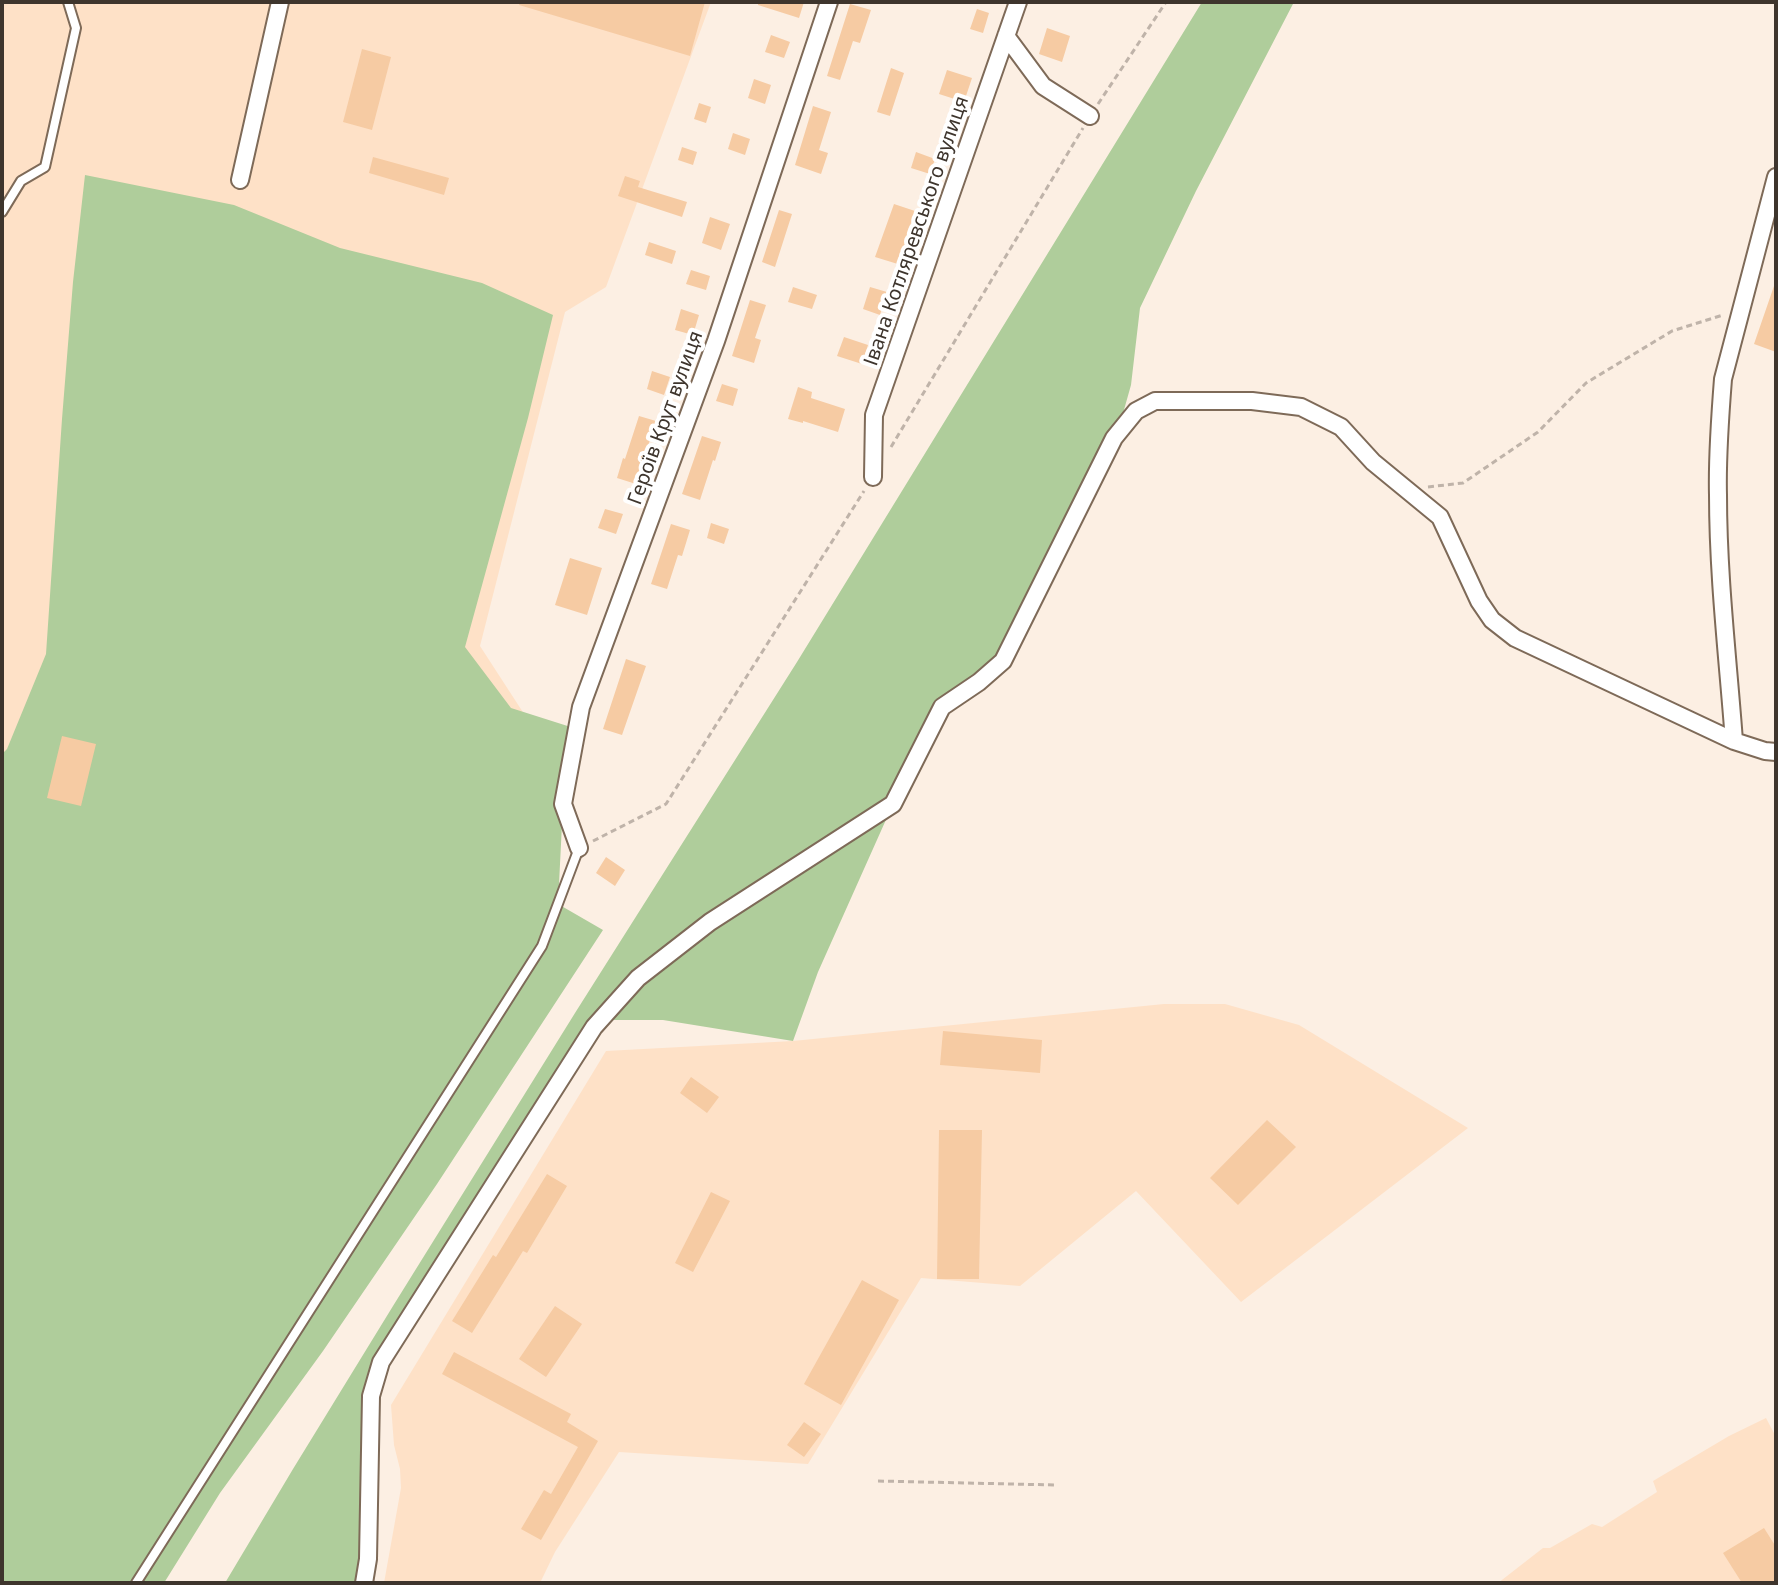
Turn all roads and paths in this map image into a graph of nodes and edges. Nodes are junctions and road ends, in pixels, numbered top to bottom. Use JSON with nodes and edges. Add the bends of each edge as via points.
{"nodes":[{"id":1,"x":68,"y":2,"type":"edge"},
{"id":2,"x":280,"y":2,"type":"edge"},
{"id":3,"x":829,"y":2,"type":"edge"},
{"id":4,"x":1018,"y":2,"type":"edge"},
{"id":5,"x":1006,"y":36,"type":"junction"},
{"id":6,"x":1090,"y":116,"type":"dead end"},
{"id":7,"x":1776,"y":177,"type":"edge"},
{"id":8,"x":240,"y":180,"type":"dead end"},
{"id":9,"x":2,"y":212,"type":"edge"},
{"id":10,"x":1742,"y":309,"type":"junction"},
{"id":11,"x":873,"y":477,"type":"dead end"},
{"id":12,"x":1409,"y":490,"type":"junction"},
{"id":13,"x":1734,"y":741,"type":"junction"},
{"id":14,"x":1776,"y":752,"type":"edge"},
{"id":15,"x":579,"y":848,"type":"joint"},
{"id":16,"x":878,"y":1481,"type":"dead end"},
{"id":17,"x":1055,"y":1485,"type":"dead end"},
{"id":18,"x":136,"y":1583,"type":"edge"},
{"id":19,"x":364,"y":1583,"type":"edge"}],
"edges":[{"from":1,"to":9,"type":"lane","via":[[76,28],[45,167],[21,181]]},
{"from":2,"to":8,"type":"street"},
{"from":3,"to":15,"type":"street","name":"Героїв Крут вулиця","via":[[716,341],[581,707],[563,804]]},
{"from":4,"to":5,"type":"street","name":"Івана Котляревського вулиця"},
{"from":5,"to":6,"type":"street","via":[[1043,86]]},
{"from":5,"to":11,"type":"street","name":"Івана Котляревського вулиця","via":[[874,415]]},
{"from":7,"to":10,"type":"street"},
{"from":10,"to":12,"type":"path","via":[[1672,331],[1586,383],[1538,432],[1463,483]]},
{"from":10,"to":13,"type":"street","via":[[1723,379],[1717,494]]},
{"from":12,"to":13,"type":"street","via":[[1440,517],[1479,601],[1515,638]]},
{"from":12,"to":19,"type":"street","via":[[1341,427],[1301,407],[1155,401],[1136,411],[1114,438],[1003,661],[942,707],[893,804],[710,922],[638,978],[594,1027],[381,1362],[371,1396]]},
{"from":13,"to":14,"type":"street"},
{"from":15,"to":18,"type":"lane","via":[[542,946]]},
{"from":16,"to":17,"type":"path"}]}
